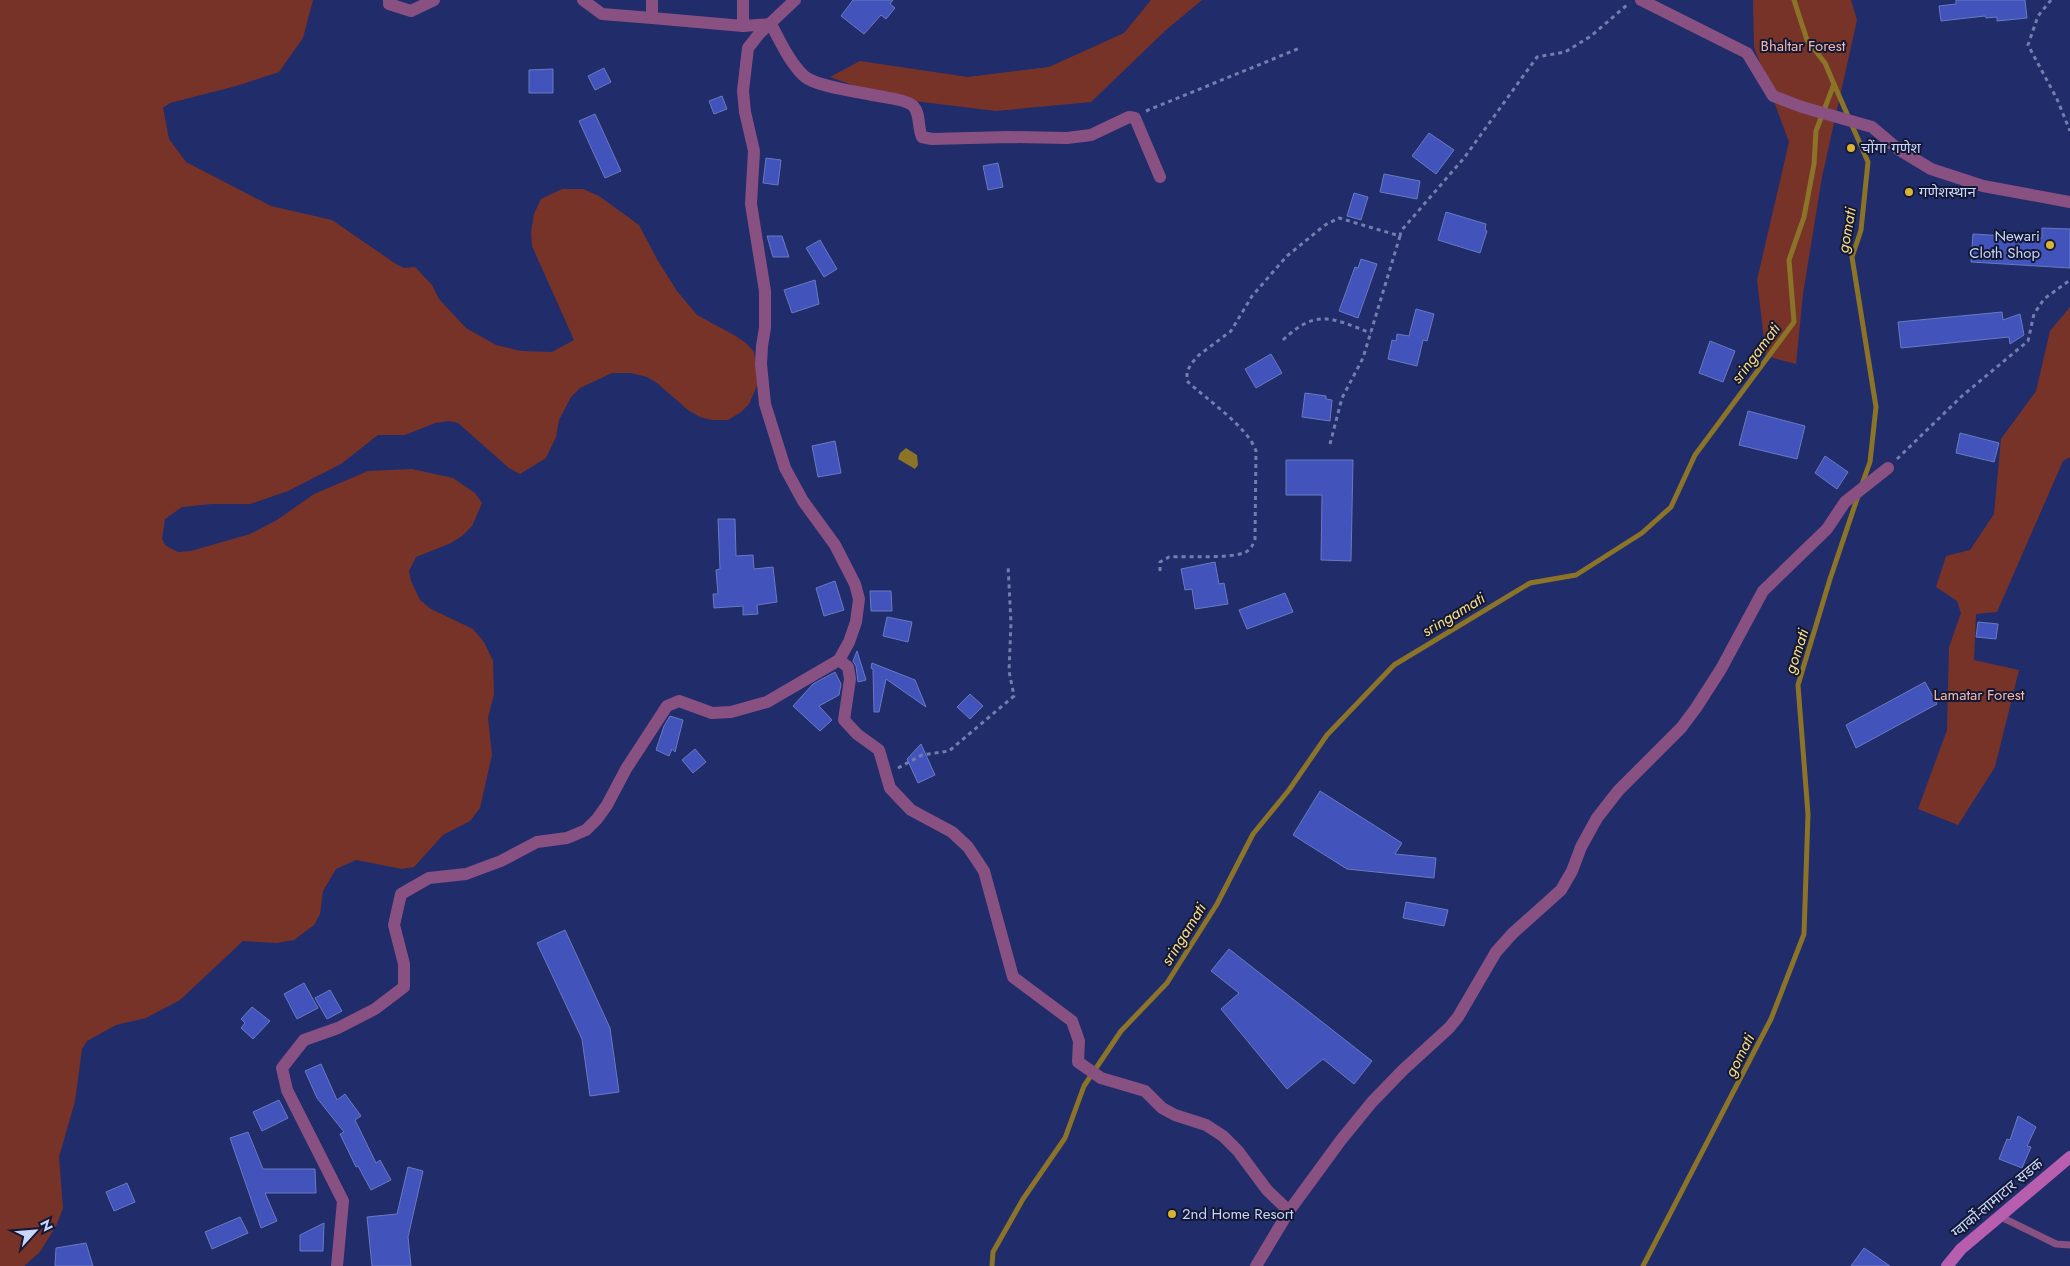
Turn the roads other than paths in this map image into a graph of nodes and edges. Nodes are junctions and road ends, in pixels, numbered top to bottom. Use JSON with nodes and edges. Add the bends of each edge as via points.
{"nodes":[{"id":1,"x":389,"y":0,"type":"edge"},
{"id":2,"x":434,"y":0,"type":"edge"},
{"id":3,"x":583,"y":0,"type":"edge"},
{"id":4,"x":652,"y":0,"type":"edge"},
{"id":5,"x":743,"y":0,"type":"edge"},
{"id":6,"x":795,"y":0,"type":"edge"},
{"id":7,"x":1641,"y":0,"type":"edge"},
{"id":8,"x":652,"y":18,"type":"junction"},
{"id":9,"x":771,"y":24,"type":"junction"},
{"id":10,"x":743,"y":26,"type":"junction"},
{"id":11,"x":1160,"y":177,"type":"dead end"},
{"id":12,"x":2070,"y":202,"type":"edge"},
{"id":13,"x":1888,"y":468,"type":"road end"},
{"id":14,"x":840,"y":660,"type":"junction"},
{"id":15,"x":2070,"y":1157,"type":"edge"},
{"id":16,"x":1289,"y":1211,"type":"junction"},
{"id":17,"x":1999,"y":1216,"type":"junction"},
{"id":18,"x":2070,"y":1245,"type":"edge"},
{"id":19,"x":337,"y":1266,"type":"edge"},
{"id":20,"x":1256,"y":1266,"type":"edge"},
{"id":21,"x":1947,"y":1266,"type":"edge"}],
"edges":[{"from":1,"to":2,"type":"street","via":[[389,4],[411,11]]},
{"from":3,"to":8,"type":"street","via":[[602,14]]},
{"from":4,"to":8,"type":"street"},
{"from":5,"to":10,"type":"street"},
{"from":6,"to":9,"type":"street"},
{"from":7,"to":12,"type":"street","via":[[1747,53],[1774,96],[1872,127],[1898,150],[1931,169],[1983,186]]},
{"from":8,"to":10,"type":"street"},
{"from":9,"to":10,"type":"street"},
{"from":9,"to":11,"type":"street","via":[[805,77],[832,87],[911,105],[918,113],[922,137],[932,140],[1066,138],[1090,135],[1129,117],[1135,118]]},
{"from":9,"to":14,"type":"street","via":[[748,48],[743,90],[754,151],[751,204],[765,291],[761,364],[765,404],[793,485],[836,545],[860,599],[856,622]]},
{"from":13,"to":16,"type":"street","via":[[1845,502],[1827,529],[1763,591],[1721,669],[1682,728],[1618,791],[1597,818],[1561,890],[1496,952],[1458,1017],[1372,1102]]},
{"from":14,"to":16,"type":"street","via":[[848,667],[850,679],[844,720],[880,750],[890,788],[911,810],[952,832],[968,847],[984,871],[1013,977],[1072,1021],[1079,1041],[1078,1062],[1101,1078],[1145,1091],[1162,1108],[1206,1125],[1223,1136],[1267,1190]]},
{"from":14,"to":19,"type":"street","via":[[767,702],[731,712],[712,713],[679,701],[667,706],[607,805],[586,830],[566,838],[537,842],[501,861],[466,874],[429,878],[401,894],[394,925],[404,964],[404,987],[375,1009],[338,1028],[304,1040],[282,1068],[287,1090],[344,1201]]},
{"from":15,"to":17,"type":"main road","name":"ग्वार्को-लामाटार सडक"},
{"from":16,"to":20,"type":"street"},
{"from":17,"to":18,"type":"lane","via":[[2056,1244]]},
{"from":17,"to":21,"type":"main road","name":"ग्वार्को-लामाटार सडक","via":[[1961,1249]]}]}
